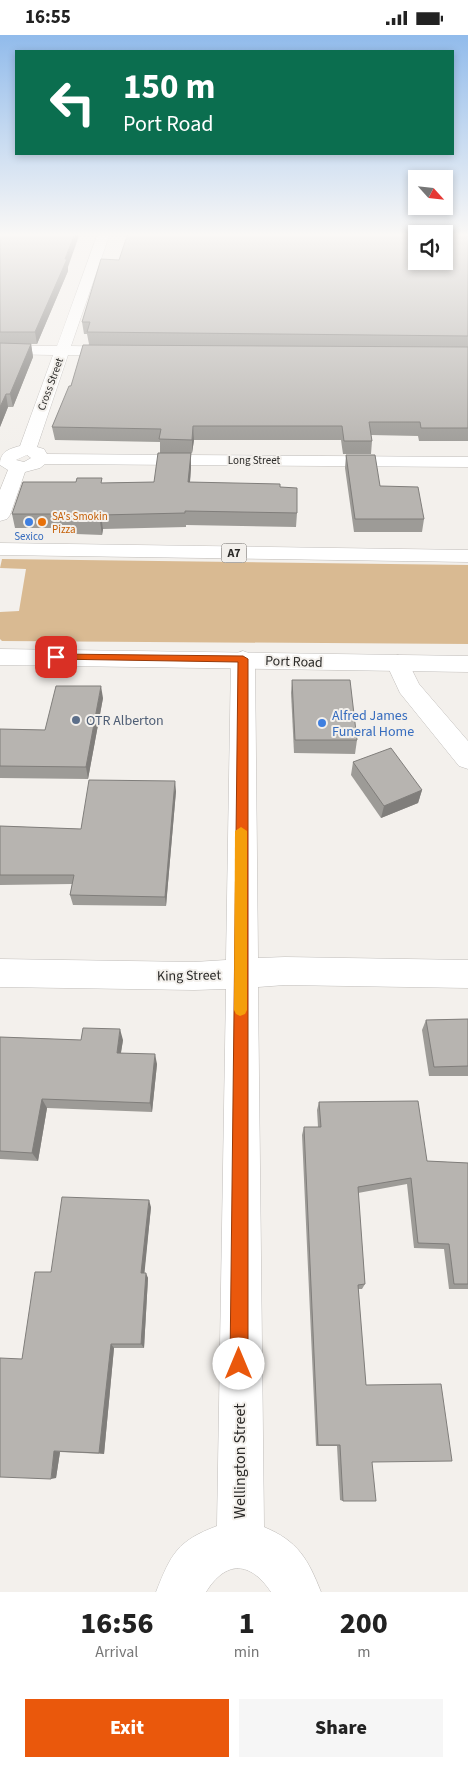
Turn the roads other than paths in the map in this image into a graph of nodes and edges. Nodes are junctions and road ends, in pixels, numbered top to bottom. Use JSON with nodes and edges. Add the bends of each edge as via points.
{"nodes":[{"id":1,"x":78,"y":306,"type":"edge"},
{"id":2,"x":0,"y":350,"type":"edge"},
{"id":3,"x":62,"y":350,"type":"junction"},
{"id":4,"x":131,"y":351,"type":"edge"},
{"id":5,"x":18,"y":459,"type":"edge"},
{"id":6,"x":468,"y":461,"type":"edge"},
{"id":7,"x":0,"y":515,"type":"edge"},
{"id":8,"x":0,"y":549,"type":"edge"},
{"id":9,"x":468,"y":556,"type":"edge"},
{"id":10,"x":0,"y":657,"type":"edge"},
{"id":11,"x":243,"y":659,"type":"junction"},
{"id":12,"x":398,"y":663,"type":"junction"},
{"id":13,"x":468,"y":663,"type":"edge"},
{"id":14,"x":468,"y":759,"type":"edge"},
{"id":15,"x":0,"y":973,"type":"edge"},
{"id":16,"x":241,"y":974,"type":"junction"},
{"id":17,"x":468,"y":974,"type":"edge"},
{"id":18,"x":240,"y":1544,"type":"junction"},
{"id":19,"x":180,"y":1592,"type":"edge"},
{"id":20,"x":298,"y":1592,"type":"edge"}],
"edges":[{"from":1,"to":3,"type":"main road","name":"Cross Street"},
{"from":2,"to":3,"type":"main road"},
{"from":3,"to":4,"type":"main road"},
{"from":3,"to":5,"type":"main road","name":"Cross Street"},
{"from":5,"to":6,"type":"main road","name":"Long Street"},
{"from":5,"to":7,"type":"main road","name":"Cross Street"},
{"from":8,"to":9,"type":"main road","number":"A7"},
{"from":10,"to":11,"type":"main road","name":"Port Road"},
{"from":11,"to":12,"type":"main road","name":"Port Road"},
{"from":11,"to":16,"type":"main road","name":"Wellington Street"},
{"from":12,"to":13,"type":"main road","name":"Port Road"},
{"from":12,"to":14,"type":"main road","via":[[408,687]]},
{"from":15,"to":16,"type":"main road","name":"King Street"},
{"from":16,"to":17,"type":"main road","name":"King Street","via":[[285,971]]},
{"from":16,"to":18,"type":"main road","name":"Wellington Street"},
{"from":18,"to":19,"type":"main road","via":[[221,1548],[202,1558]]},
{"from":18,"to":20,"type":"main road","via":[[260,1548],[278,1561]]}]}
